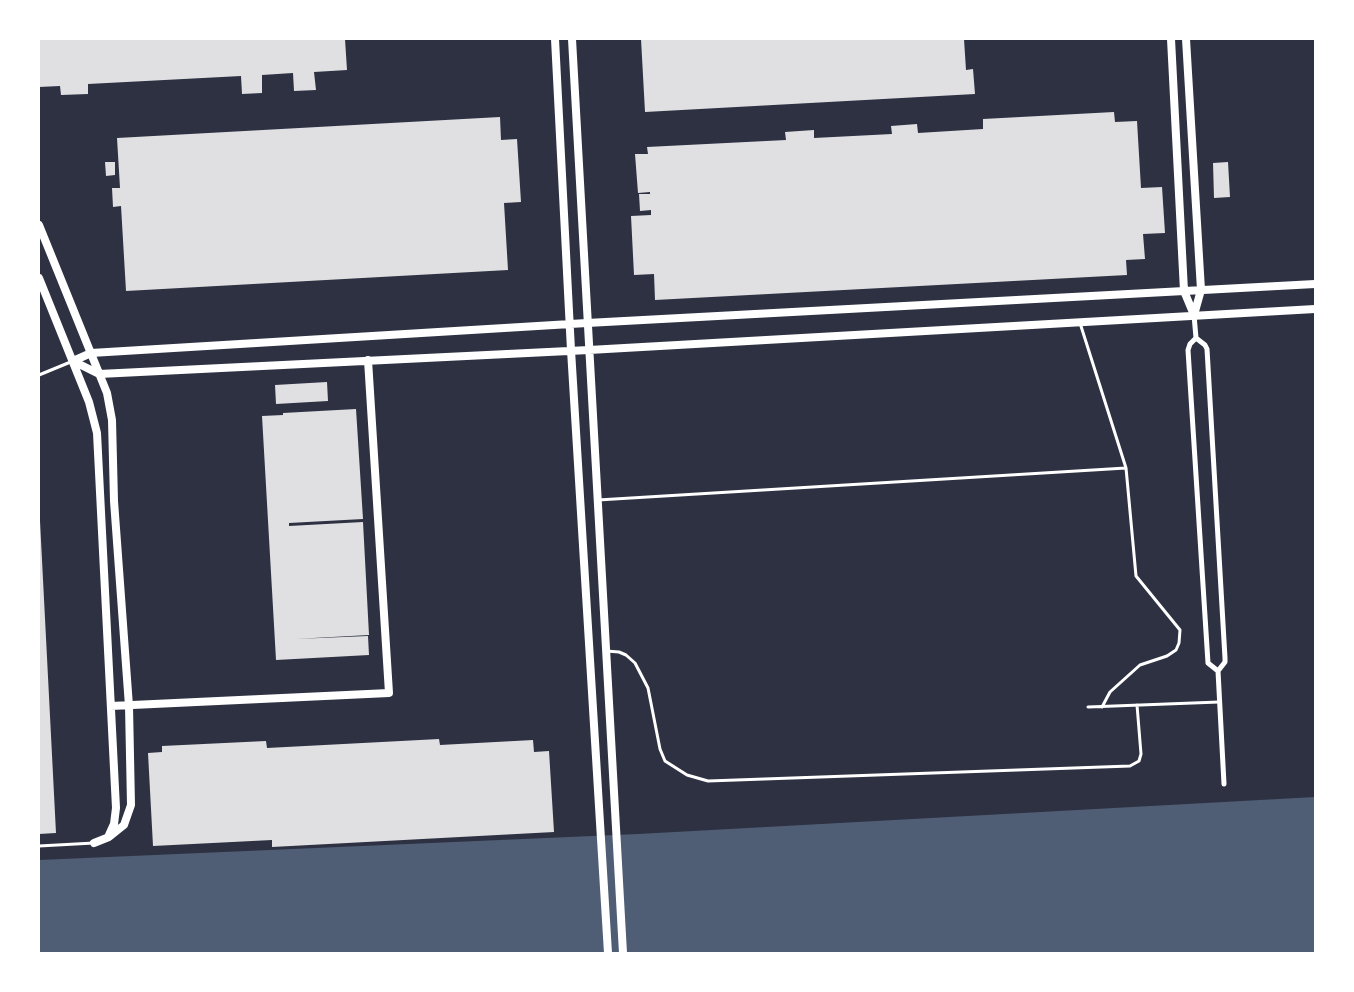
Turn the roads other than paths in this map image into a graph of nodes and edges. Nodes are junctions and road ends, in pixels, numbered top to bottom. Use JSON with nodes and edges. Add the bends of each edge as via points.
{"nodes":[{"id":1,"x":555,"y":39,"type":"edge"},
{"id":2,"x":572,"y":39,"type":"edge"},
{"id":3,"x":1171,"y":39,"type":"edge"},
{"id":4,"x":1186,"y":39,"type":"edge"},
{"id":5,"x":39,"y":225,"type":"edge"},
{"id":6,"x":39,"y":278,"type":"edge"},
{"id":7,"x":1315,"y":284,"type":"edge"},
{"id":8,"x":1201,"y":290,"type":"junction"},
{"id":9,"x":1184,"y":291,"type":"junction"},
{"id":10,"x":1315,"y":309,"type":"edge"},
{"id":11,"x":1194,"y":316,"type":"junction"},
{"id":12,"x":1080,"y":322,"type":"junction"},
{"id":13,"x":587,"y":323,"type":"junction"},
{"id":14,"x":570,"y":324,"type":"junction"},
{"id":15,"x":1196,"y":338,"type":"junction"},
{"id":16,"x":572,"y":350,"type":"junction"},
{"id":17,"x":589,"y":350,"type":"junction"},
{"id":18,"x":91,"y":352,"type":"junction"},
{"id":19,"x":368,"y":360,"type":"junction"},
{"id":20,"x":73,"y":361,"type":"junction"},
{"id":21,"x":99,"y":374,"type":"junction"},
{"id":22,"x":39,"y":375,"type":"edge"},
{"id":23,"x":1126,"y":468,"type":"junction"},
{"id":24,"x":597,"y":500,"type":"junction"},
{"id":25,"x":605,"y":651,"type":"junction"},
{"id":26,"x":1218,"y":671,"type":"junction"},
{"id":27,"x":1219,"y":702,"type":"junction"},
{"id":28,"x":1137,"y":705,"type":"junction"},
{"id":29,"x":111,"y":706,"type":"junction"},
{"id":30,"x":129,"y":706,"type":"junction"},
{"id":31,"x":1088,"y":707,"type":"dead end"},
{"id":32,"x":1102,"y":707,"type":"junction"},
{"id":33,"x":1224,"y":784,"type":"dead end"},
{"id":34,"x":108,"y":837,"type":"junction"},
{"id":35,"x":94,"y":843,"type":"joint"},
{"id":36,"x":39,"y":846,"type":"edge"},
{"id":37,"x":608,"y":953,"type":"edge"},
{"id":38,"x":622,"y":953,"type":"edge"}],
"edges":[{"from":1,"to":14,"type":"street"},
{"from":2,"to":13,"type":"street"},
{"from":3,"to":9,"type":"street"},
{"from":4,"to":8,"type":"street"},
{"from":5,"to":18,"type":"street"},
{"from":6,"to":20,"type":"street"},
{"from":7,"to":8,"type":"street"},
{"from":8,"to":9,"type":"street"},
{"from":8,"to":11,"type":"street"},
{"from":9,"to":11,"type":"street"},
{"from":9,"to":13,"type":"street"},
{"from":10,"to":11,"type":"street"},
{"from":11,"to":12,"type":"street"},
{"from":11,"to":15,"type":"street"},
{"from":12,"to":17,"type":"street"},
{"from":12,"to":23,"type":"lane"},
{"from":13,"to":14,"type":"street"},
{"from":13,"to":17,"type":"street"},
{"from":14,"to":16,"type":"street"},
{"from":14,"to":18,"type":"street"},
{"from":15,"to":26,"type":"street","via":[[1207,349],[1225,658]]},
{"from":15,"to":26,"type":"street","via":[[1188,350],[1208,663]]},
{"from":16,"to":17,"type":"street"},
{"from":16,"to":19,"type":"street"},
{"from":16,"to":37,"type":"street"},
{"from":17,"to":24,"type":"street"},
{"from":18,"to":20,"type":"street"},
{"from":18,"to":21,"type":"street"},
{"from":19,"to":21,"type":"street"},
{"from":19,"to":30,"type":"street","via":[[389,693]]},
{"from":20,"to":21,"type":"street"},
{"from":20,"to":22,"type":"lane"},
{"from":20,"to":29,"type":"street","via":[[97,434]]},
{"from":21,"to":30,"type":"street","via":[[107,393],[112,420],[114,501]]},
{"from":23,"to":24,"type":"lane"},
{"from":23,"to":32,"type":"lane","via":[[1136,576],[1180,630],[1179,643],[1176,650],[1167,656],[1140,665],[1110,692]]},
{"from":24,"to":25,"type":"street"},
{"from":25,"to":28,"type":"lane","via":[[626,654],[635,663],[648,688],[665,761],[686,774],[708,781],[1130,766],[1139,761],[1141,754]]},
{"from":25,"to":38,"type":"street"},
{"from":26,"to":27,"type":"street"},
{"from":27,"to":28,"type":"lane"},
{"from":27,"to":33,"type":"street"},
{"from":28,"to":32,"type":"lane"},
{"from":29,"to":30,"type":"street"},
{"from":29,"to":34,"type":"street","via":[[116,808]]},
{"from":30,"to":34,"type":"street","via":[[131,805],[124,825]]},
{"from":31,"to":32,"type":"lane"},
{"from":34,"to":35,"type":"street"},
{"from":35,"to":36,"type":"lane"}]}
